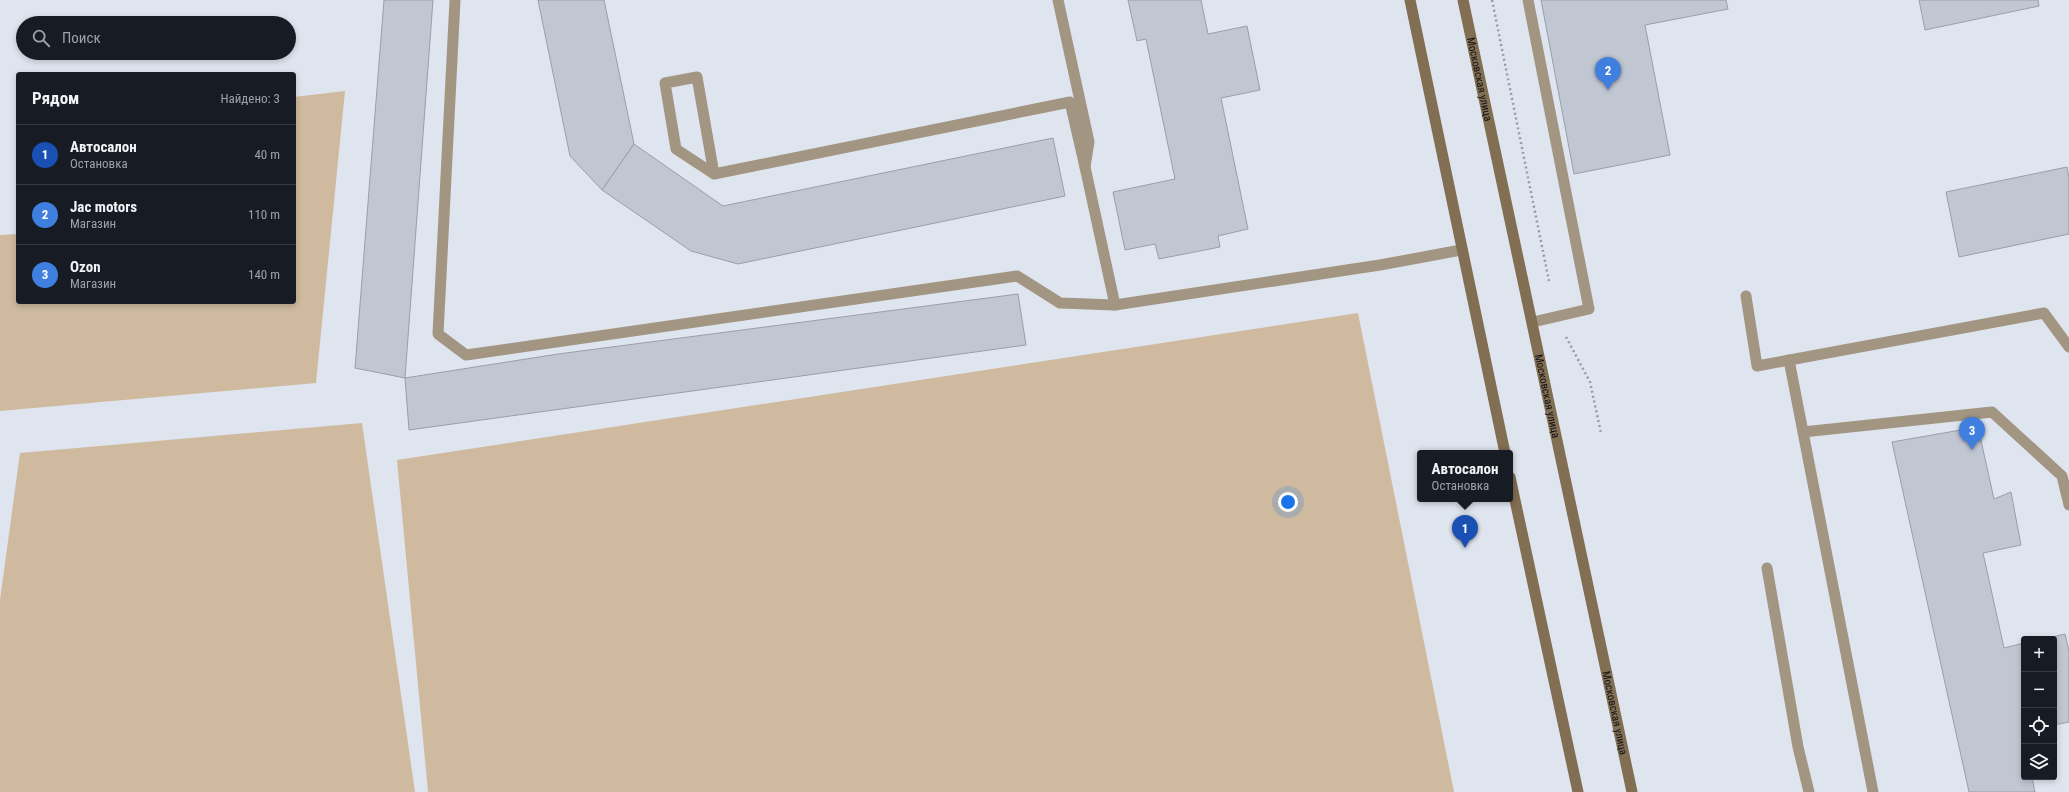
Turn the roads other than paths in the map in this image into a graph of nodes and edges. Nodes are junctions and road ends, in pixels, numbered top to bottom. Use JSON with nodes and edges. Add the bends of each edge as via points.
{"nodes":[{"id":1,"x":455,"y":0,"type":"edge"},
{"id":2,"x":1058,"y":0,"type":"edge"},
{"id":3,"x":1410,"y":0,"type":"edge"},
{"id":4,"x":1463,"y":0,"type":"edge"},
{"id":5,"x":1528,"y":0,"type":"edge"},
{"id":6,"x":1084,"y":167,"type":"junction"},
{"id":7,"x":714,"y":174,"type":"junction"},
{"id":8,"x":1461,"y":250,"type":"junction"},
{"id":9,"x":1746,"y":296,"type":"dead end"},
{"id":10,"x":1115,"y":305,"type":"junction"},
{"id":11,"x":1533,"y":322,"type":"junction"},
{"id":12,"x":2069,"y":347,"type":"edge"},
{"id":13,"x":1789,"y":360,"type":"junction"},
{"id":14,"x":1803,"y":432,"type":"junction"},
{"id":15,"x":1504,"y":450,"type":"edge"},
{"id":16,"x":1513,"y":491,"type":"edge"},
{"id":17,"x":2069,"y":505,"type":"edge"},
{"id":18,"x":1767,"y":568,"type":"dead end"},
{"id":19,"x":1578,"y":792,"type":"edge"},
{"id":20,"x":1632,"y":792,"type":"edge"},
{"id":21,"x":1809,"y":792,"type":"edge"},
{"id":22,"x":1873,"y":792,"type":"edge"}],
"edges":[{"from":1,"to":10,"type":"lane","via":[[438,334],[466,355],[1017,276],[1060,303]]},
{"from":2,"to":6,"type":"lane","via":[[1089,142]]},
{"from":3,"to":8,"type":"main road"},
{"from":4,"to":11,"type":"main road","name":"Московская улица"},
{"from":5,"to":11,"type":"lane","via":[[1589,309]]},
{"from":6,"to":7,"type":"lane","via":[[1070,102]]},
{"from":6,"to":10,"type":"lane"},
{"from":7,"to":7,"type":"lane","via":[[697,77],[665,83],[676,149]]},
{"from":8,"to":10,"type":"lane","via":[[1380,265]]},
{"from":8,"to":15,"type":"main road"},
{"from":9,"to":13,"type":"lane","via":[[1758,366]]},
{"from":11,"to":20,"type":"main road","name":"Московская улица"},
{"from":12,"to":13,"type":"lane","via":[[2044,314]]},
{"from":13,"to":14,"type":"lane"},
{"from":14,"to":17,"type":"lane","via":[[1992,412],[2062,476]]},
{"from":14,"to":22,"type":"lane"},
{"from":16,"to":19,"type":"main road"},
{"from":18,"to":21,"type":"lane","via":[[1798,747]]}]}
